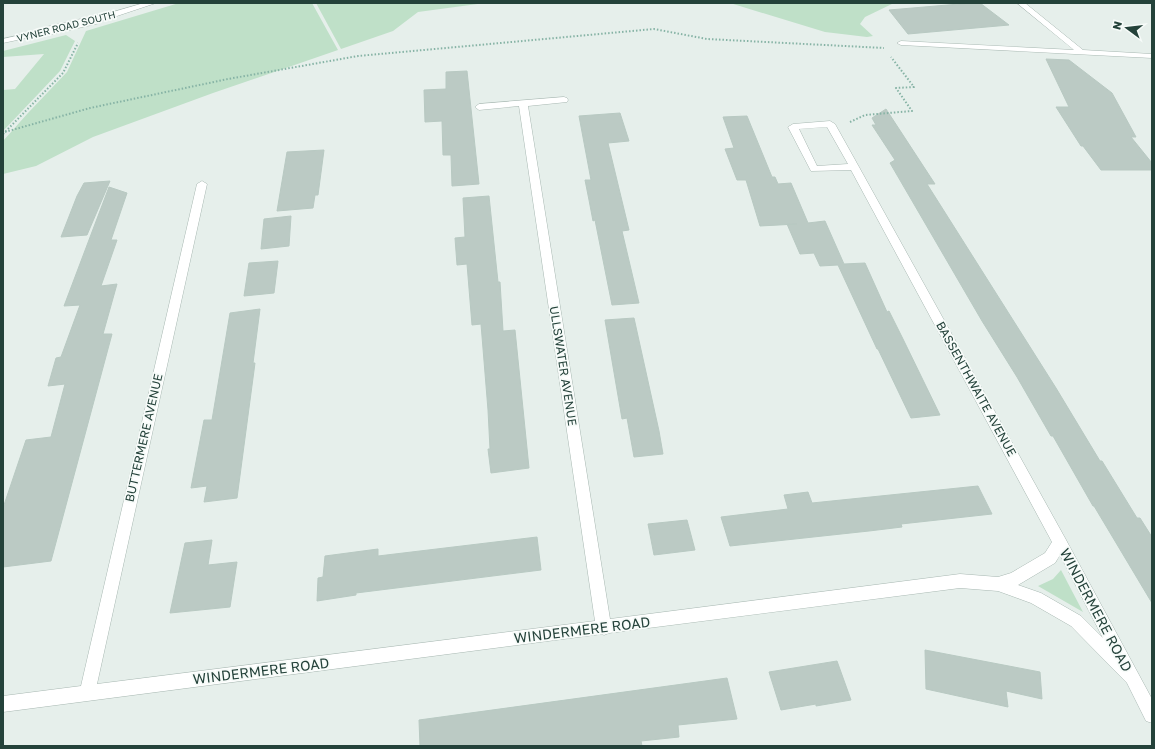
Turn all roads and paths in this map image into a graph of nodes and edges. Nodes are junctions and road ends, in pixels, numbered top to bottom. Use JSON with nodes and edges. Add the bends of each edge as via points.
{"nodes":[{"id":1,"x":152,"y":3,"type":"edge"},
{"id":2,"x":1021,"y":3,"type":"edge"},
{"id":3,"x":80,"y":39,"type":"dead end"},
{"id":4,"x":3,"y":41,"type":"edge"},
{"id":5,"x":901,"y":43,"type":"dead end"},
{"id":6,"x":883,"y":48,"type":"junction"},
{"id":7,"x":891,"y":48,"type":"dead end"},
{"id":8,"x":1081,"y":52,"type":"junction"},
{"id":9,"x":1152,"y":56,"type":"edge"},
{"id":10,"x":564,"y":100,"type":"dead end"},
{"id":11,"x":523,"y":104,"type":"junction"},
{"id":12,"x":479,"y":107,"type":"dead end"},
{"id":13,"x":833,"y":130,"type":"junction"},
{"id":14,"x":4,"y":133,"type":"edge"},
{"id":15,"x":854,"y":167,"type":"junction"},
{"id":16,"x":202,"y":184,"type":"dead end"},
{"id":17,"x":1060,"y":542,"type":"junction"},
{"id":18,"x":998,"y":584,"type":"junction"},
{"id":19,"x":604,"y":628,"type":"junction"},
{"id":20,"x":1131,"y":677,"type":"junction"},
{"id":21,"x":87,"y":693,"type":"junction"},
{"id":22,"x":3,"y":704,"type":"edge"},
{"id":23,"x":1152,"y":715,"type":"edge"}],
"edges":[{"from":1,"to":4,"type":"street","name":"VYNER ROAD SOUTH","bridge":true,"via":[[100,19]]},
{"from":2,"to":8,"type":"lane"},
{"from":3,"to":14,"type":"path","via":[[63,72]]},
{"from":5,"to":8,"type":"lane"},
{"from":6,"to":7,"type":"path"},
{"from":6,"to":13,"type":"path","via":[[914,87],[896,88],[912,111],[865,115]]},
{"from":6,"to":14,"type":"path","via":[[707,39],[654,29],[358,56],[228,79],[90,108]]},
{"from":8,"to":9,"type":"lane"},
{"from":10,"to":11,"type":"street"},
{"from":11,"to":12,"type":"street"},
{"from":11,"to":19,"type":"street","name":"ULLSWATER AVENUE"},
{"from":13,"to":15,"type":"street","name":"BASSENTHWAITE AVENUE"},
{"from":13,"to":15,"type":"street","via":[[830,124],[793,127],[814,169]]},
{"from":15,"to":17,"type":"street","name":"BASSENTHWAITE AVENUE"},
{"from":16,"to":21,"type":"street","name":"BUTTERMERE AVENUE"},
{"from":17,"to":18,"type":"street","via":[[1050,558],[1015,579]]},
{"from":17,"to":20,"type":"street","name":"WINDERMERE ROAD"},
{"from":18,"to":19,"type":"street","name":"WINDERMERE ROAD","via":[[960,581]]},
{"from":18,"to":20,"type":"street","name":"WINDERMERE ROAD","via":[[1036,598],[1076,621]]},
{"from":19,"to":21,"type":"street","name":"WINDERMERE ROAD"},
{"from":20,"to":23,"type":"street","name":"WINDERMERE ROAD"},
{"from":21,"to":22,"type":"street","name":"WINDERMERE ROAD"}]}
